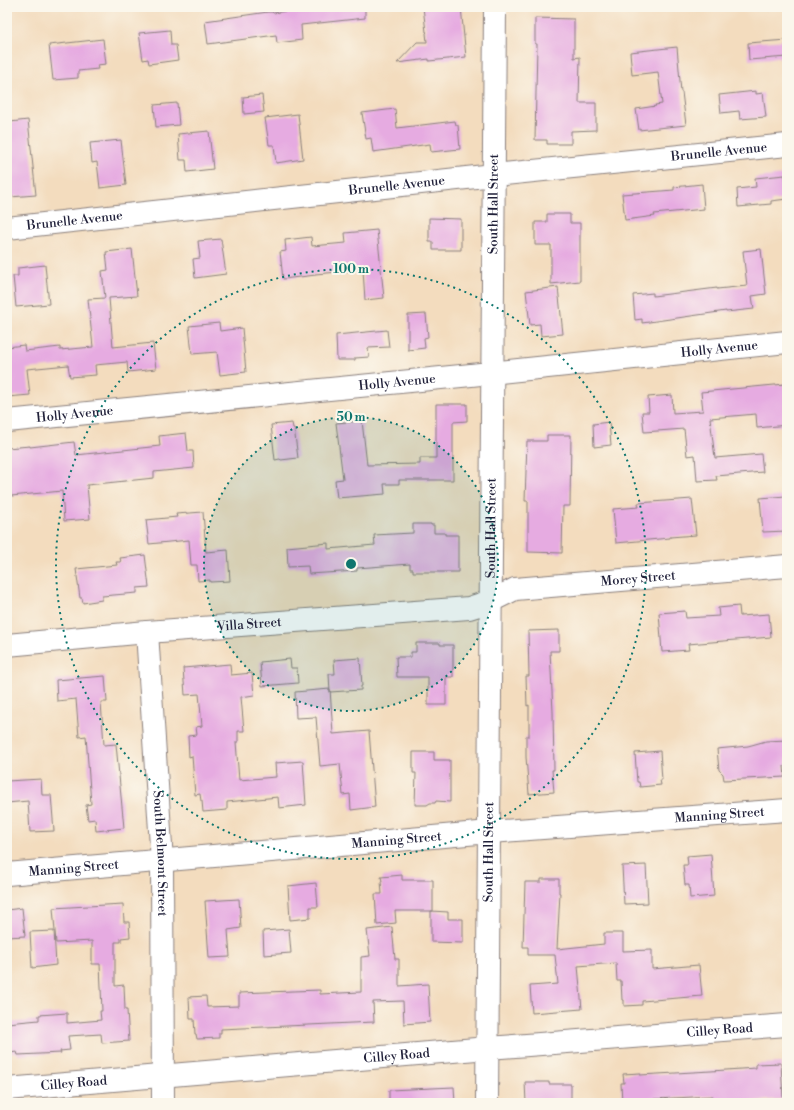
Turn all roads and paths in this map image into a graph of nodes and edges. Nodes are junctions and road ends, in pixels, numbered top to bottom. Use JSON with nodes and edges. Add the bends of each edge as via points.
{"nodes":[{"id":1,"x":495,"y":7,"type":"edge"},
{"id":2,"x":787,"y":145,"type":"edge"},
{"id":3,"x":494,"y":176,"type":"junction"},
{"id":4,"x":7,"y":228,"type":"edge"},
{"id":5,"x":787,"y":342,"type":"edge"},
{"id":6,"x":493,"y":373,"type":"junction"},
{"id":7,"x":7,"y":421,"type":"edge"},
{"id":8,"x":787,"y":566,"type":"edge"},
{"id":9,"x":491,"y":601,"type":"junction"},
{"id":10,"x":147,"y":632,"type":"junction"},
{"id":11,"x":7,"y":645,"type":"edge"},
{"id":12,"x":787,"y":810,"type":"edge"},
{"id":13,"x":490,"y":832,"type":"junction"},
{"id":14,"x":162,"y":861,"type":"junction"},
{"id":15,"x":7,"y":874,"type":"edge"},
{"id":16,"x":787,"y":1025,"type":"edge"},
{"id":17,"x":488,"y":1048,"type":"junction"},
{"id":18,"x":163,"y":1076,"type":"junction"},
{"id":19,"x":7,"y":1089,"type":"edge"},
{"id":20,"x":163,"y":1103,"type":"edge"},
{"id":21,"x":488,"y":1103,"type":"edge"}],
"edges":[{"from":1,"to":3,"type":"street","name":"South Hall Street"},
{"from":2,"to":3,"type":"street","name":"Brunelle Avenue"},
{"from":3,"to":4,"type":"street","name":"Brunelle Avenue"},
{"from":3,"to":6,"type":"street","name":"South Hall Street"},
{"from":5,"to":6,"type":"street","name":"Holly Avenue"},
{"from":6,"to":7,"type":"street","name":"Holly Avenue"},
{"from":6,"to":9,"type":"street","name":"South Hall Street"},
{"from":8,"to":9,"type":"street","name":"Morey Street","via":[[515,589]]},
{"from":9,"to":10,"type":"street","name":"Villa Street","via":[[469,608]]},
{"from":9,"to":13,"type":"street","name":"South Hall Street"},
{"from":10,"to":11,"type":"street","name":"Villa Street"},
{"from":10,"to":14,"type":"street","name":"South Belmont Street"},
{"from":12,"to":13,"type":"street","name":"Manning Street"},
{"from":13,"to":14,"type":"street","name":"Manning Street"},
{"from":13,"to":17,"type":"street","name":"South Hall Street"},
{"from":14,"to":15,"type":"street","name":"Manning Street"},
{"from":14,"to":18,"type":"street","name":"South Belmont Street"},
{"from":16,"to":17,"type":"street","name":"Cilley Road"},
{"from":17,"to":18,"type":"street","name":"Cilley Road"},
{"from":17,"to":21,"type":"street","name":"South Hall Street"},
{"from":18,"to":19,"type":"street","name":"Cilley Road"},
{"from":18,"to":20,"type":"street","name":"South Belmont Street"}]}
